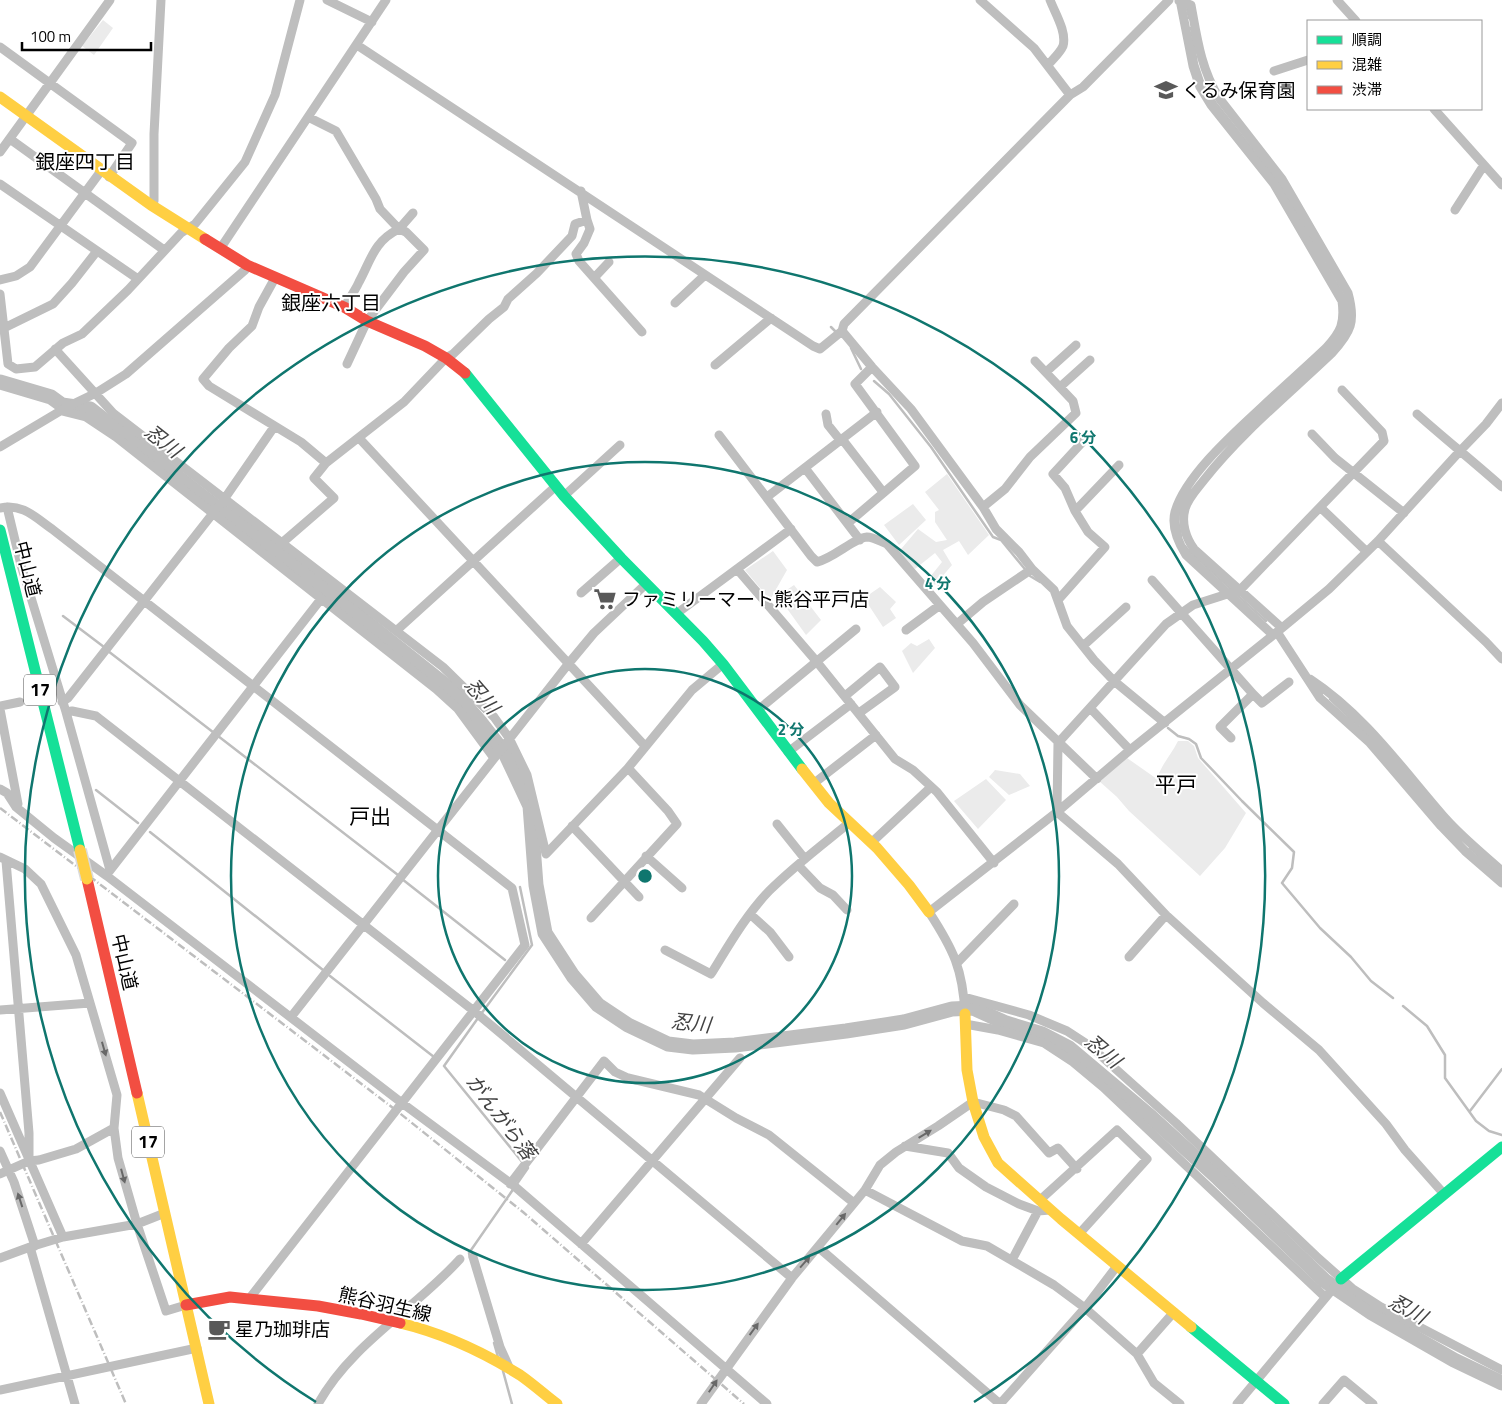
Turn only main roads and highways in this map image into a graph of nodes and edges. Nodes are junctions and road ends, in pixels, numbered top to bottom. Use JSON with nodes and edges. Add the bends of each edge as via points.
{"nodes":[{"id":1,"x":0,"y":97,"type":"edge"},
{"id":2,"x":0,"y":530,"type":"edge"},
{"id":3,"x":930,"y":912,"type":"road end"},
{"id":4,"x":965,"y":1019,"type":"road end"},
{"id":5,"x":1502,"y":1147,"type":"edge"},
{"id":6,"x":1341,"y":1279,"type":"road end"},
{"id":7,"x":186,"y":1305,"type":"junction"},
{"id":8,"x":209,"y":1404,"type":"edge"},
{"id":9,"x":557,"y":1404,"type":"edge"},
{"id":10,"x":1284,"y":1404,"type":"edge"}],
"edges":[{"from":1,"to":3,"type":"main road","via":[[105,174],[247,265],[425,346],[460,368],[564,496],[723,664],[829,803],[910,885]]},
{"from":2,"to":7,"type":"main road","name":"中山道","number":"17","bridge":true,"via":[[87,879]]},
{"from":4,"to":10,"type":"main road","via":[[973,1102],[984,1137],[998,1163],[1039,1206],[1050,1210]]},
{"from":5,"to":6,"type":"main road"},
{"from":7,"to":8,"type":"main road","name":"中山道","number":"17"},
{"from":7,"to":9,"type":"main road","name":"熊谷羽生線","via":[[230,1297],[363,1313],[394,1320],[494,1358]]}]}
